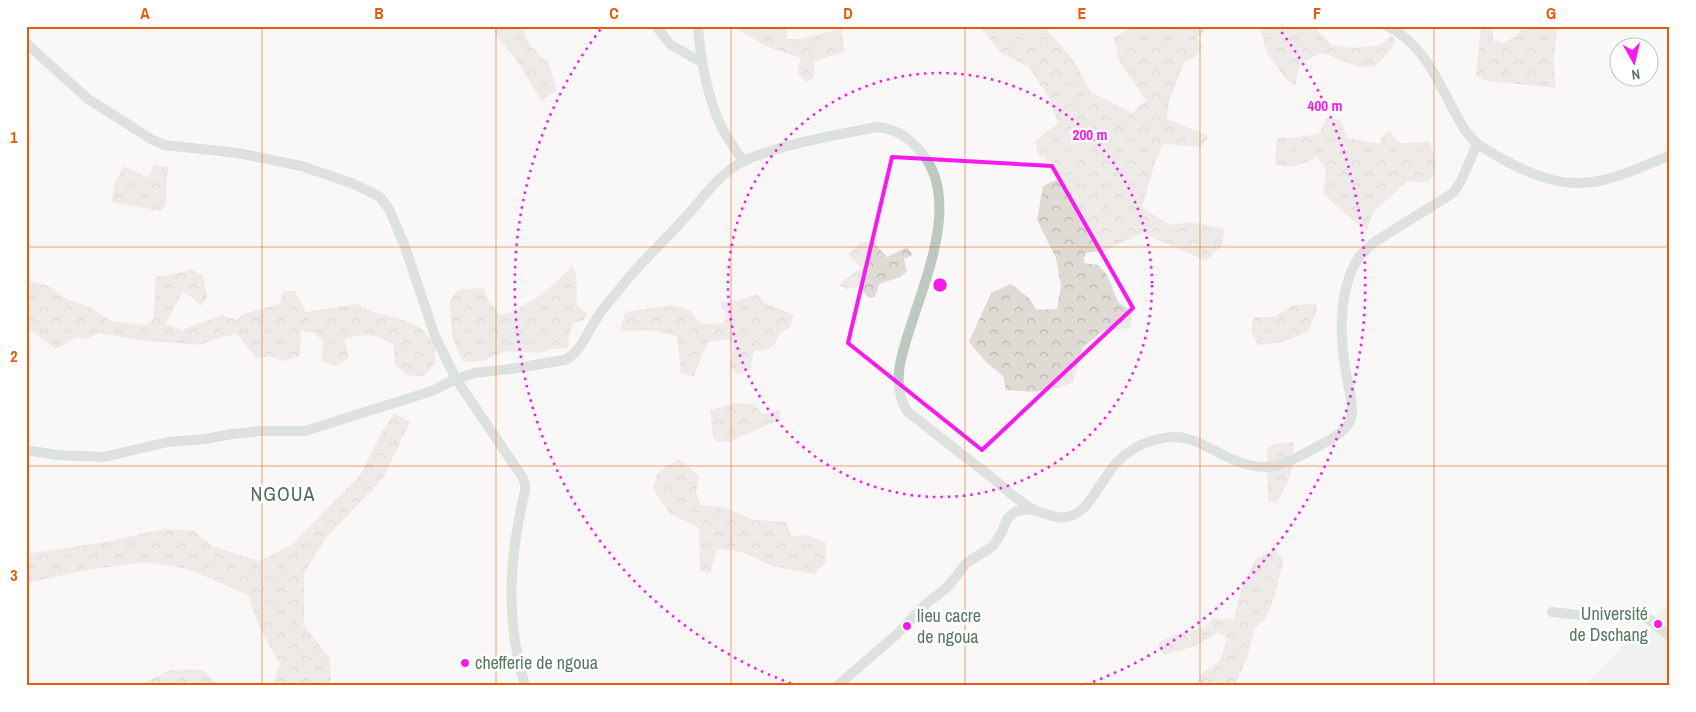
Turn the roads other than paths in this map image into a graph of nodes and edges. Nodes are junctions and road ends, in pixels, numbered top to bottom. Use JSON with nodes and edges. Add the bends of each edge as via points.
{"nodes":[{"id":1,"x":656,"y":26,"type":"edge"},
{"id":2,"x":698,"y":26,"type":"edge"},
{"id":3,"x":1386,"y":26,"type":"edge"},
{"id":4,"x":26,"y":42,"type":"edge"},
{"id":5,"x":701,"y":62,"type":"junction"},
{"id":6,"x":1477,"y":144,"type":"junction"},
{"id":7,"x":1670,"y":154,"type":"edge"},
{"id":8,"x":743,"y":161,"type":"junction"},
{"id":9,"x":456,"y":379,"type":"junction"},
{"id":10,"x":26,"y":450,"type":"edge"},
{"id":11,"x":1032,"y":509,"type":"junction"},
{"id":12,"x":1552,"y":612,"type":"dead end"},
{"id":13,"x":1670,"y":636,"type":"edge"},
{"id":14,"x":525,"y":686,"type":"edge"},
{"id":15,"x":837,"y":686,"type":"edge"}],
"edges":[{"from":1,"to":5,"type":"street","via":[[671,44]]},
{"from":2,"to":5,"type":"street"},
{"from":3,"to":6,"type":"street","via":[[1425,59],[1466,132]]},
{"from":4,"to":9,"type":"street","via":[[88,99],[151,139],[164,144],[238,153],[302,166],[380,197],[389,209],[404,244],[435,336]]},
{"from":5,"to":8,"type":"street","via":[[714,109]]},
{"from":6,"to":7,"type":"street","via":[[1524,170],[1580,184],[1620,174]]},
{"from":6,"to":11,"type":"street","via":[[1461,181],[1452,193],[1376,241],[1357,260],[1345,295],[1342,326],[1352,412],[1349,423],[1341,431],[1302,455],[1275,466],[1250,465],[1187,438],[1154,441],[1132,449],[1106,476],[1083,510],[1073,516],[1060,517]]},
{"from":8,"to":9,"type":"street","via":[[721,178],[634,270],[572,356],[566,360],[475,372]]},
{"from":8,"to":11,"type":"street","via":[[794,145],[876,127],[890,128],[903,134],[924,156],[934,170],[938,184],[940,220],[903,347],[899,383],[901,401],[907,410]]},
{"from":9,"to":10,"type":"street","via":[[432,391],[304,431],[260,431],[168,442],[104,457]]},
{"from":9,"to":14,"type":"street","via":[[525,484],[512,556],[511,597],[512,631]]},
{"from":11,"to":15,"type":"street","via":[[1016,511],[1007,519],[993,546],[965,564],[945,589],[896,636]]},
{"from":12,"to":13,"type":"street","via":[[1606,618],[1640,612]]}]}
